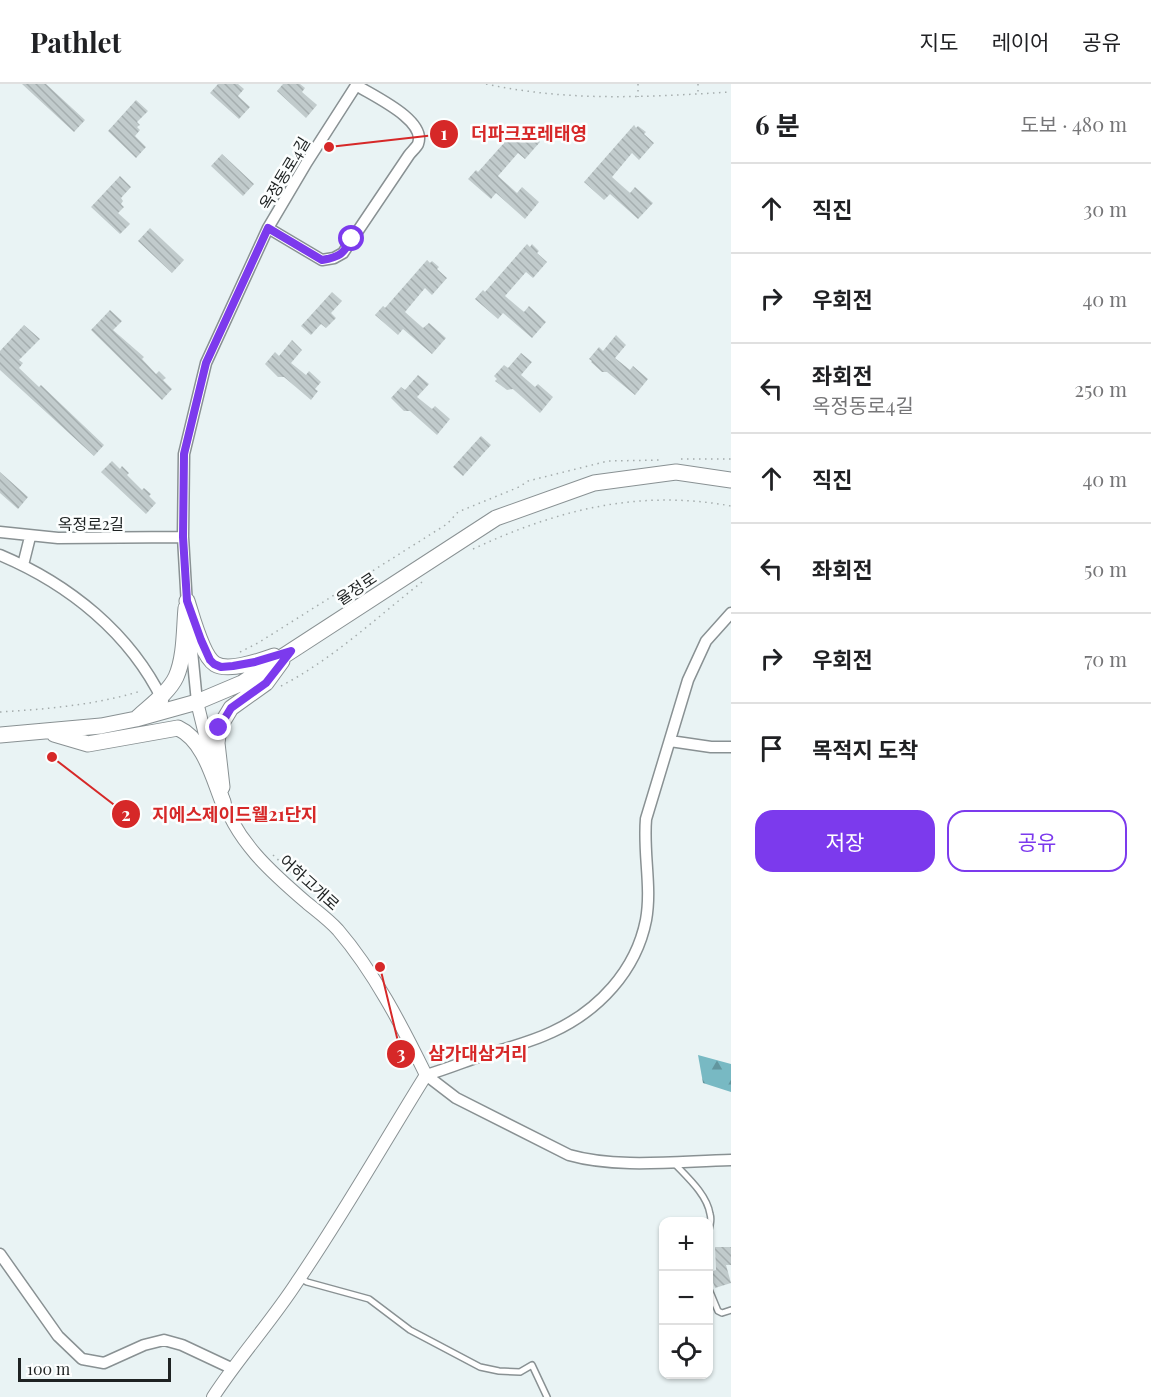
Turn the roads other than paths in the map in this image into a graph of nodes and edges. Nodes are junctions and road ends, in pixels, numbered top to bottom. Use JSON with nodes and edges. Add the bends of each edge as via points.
{"nodes":[{"id":1,"x":356,"y":85,"type":"edge"},
{"id":2,"x":268,"y":228,"type":"junction"},
{"id":3,"x":731,"y":480,"type":"edge"},
{"id":4,"x":0,"y":532,"type":"edge"},
{"id":5,"x":30,"y":537,"type":"junction"},
{"id":6,"x":183,"y":537,"type":"junction"},
{"id":7,"x":0,"y":555,"type":"edge"},
{"id":8,"x":23,"y":565,"type":"junction"},
{"id":9,"x":187,"y":601,"type":"junction"},
{"id":10,"x":731,"y":613,"type":"edge"},
{"id":11,"x":291,"y":651,"type":"junction"},
{"id":12,"x":161,"y":696,"type":"junction"},
{"id":13,"x":197,"y":702,"type":"junction"},
{"id":14,"x":168,"y":711,"type":"junction"},
{"id":15,"x":136,"y":719,"type":"junction"},
{"id":16,"x":46,"y":731,"type":"junction"},
{"id":17,"x":0,"y":735,"type":"edge"},
{"id":18,"x":670,"y":741,"type":"junction"},
{"id":19,"x":731,"y":747,"type":"edge"},
{"id":20,"x":223,"y":802,"type":"junction"},
{"id":21,"x":426,"y":1075,"type":"junction"},
{"id":22,"x":731,"y":1160,"type":"edge"},
{"id":23,"x":672,"y":1161,"type":"junction"},
{"id":24,"x":710,"y":1217,"type":"edge"},
{"id":25,"x":0,"y":1254,"type":"edge"},
{"id":26,"x":300,"y":1278,"type":"junction"},
{"id":27,"x":713,"y":1299,"type":"edge"},
{"id":28,"x":731,"y":1311,"type":"edge"},
{"id":29,"x":231,"y":1368,"type":"junction"},
{"id":30,"x":213,"y":1397,"type":"edge"},
{"id":31,"x":547,"y":1397,"type":"edge"}],
"edges":[{"from":1,"to":2,"type":"street","name":"옥정동로4길"},
{"from":1,"to":2,"type":"street","via":[[412,120],[419,132],[418,145],[343,253],[334,258],[322,260]]},
{"from":2,"to":6,"type":"street","name":"옥정동로4길","via":[[206,363],[184,454]]},
{"from":3,"to":11,"type":"main road","name":"율정로","via":[[676,472],[594,483],[496,518]]},
{"from":4,"to":5,"type":"street","name":"옥정로2길"},
{"from":5,"to":6,"type":"street","name":"옥정로2길"},
{"from":5,"to":8,"type":"street"},
{"from":6,"to":9,"type":"street","name":"옥정동로4길"},
{"from":7,"to":8,"type":"street"},
{"from":8,"to":12,"type":"street","via":[[58,584],[129,646]]},
{"from":9,"to":11,"type":"main road","via":[[214,664],[233,666]]},
{"from":9,"to":12,"type":"main road","via":[[176,678]]},
{"from":9,"to":13,"type":"street","name":"옥정동로4길"},
{"from":10,"to":18,"type":"street","via":[[698,656]]},
{"from":11,"to":13,"type":"main road","name":"율정로","via":[[242,683]]},
{"from":11,"to":20,"type":"main road","via":[[266,683],[231,708],[219,728]]},
{"from":12,"to":14,"type":"street"},
{"from":12,"to":15,"type":"main road"},
{"from":13,"to":14,"type":"main road","name":"율정로"},
{"from":13,"to":20,"type":"street","name":"어하고개로"},
{"from":14,"to":15,"type":"main road","name":"율정로"},
{"from":15,"to":16,"type":"main road","name":"율정로"},
{"from":16,"to":17,"type":"main road","name":"율정로"},
{"from":16,"to":20,"type":"main road","via":[[88,744],[178,728],[197,743]]},
{"from":18,"to":19,"type":"street"},
{"from":18,"to":21,"type":"street","via":[[646,819],[646,920],[635,955],[622,976],[598,1002],[554,1031]]},
{"from":20,"to":21,"type":"street","name":"어하고개로","via":[[246,843],[336,928],[365,964]]},
{"from":21,"to":23,"type":"street","name":"어하고개로","via":[[456,1098],[568,1155],[598,1161]]},
{"from":21,"to":26,"type":"street"},
{"from":22,"to":23,"type":"street","name":"어하고개로"},
{"from":23,"to":24,"type":"lane","via":[[694,1186]]},
{"from":25,"to":29,"type":"street","via":[[58,1336],[82,1359],[104,1363],[164,1340]]},
{"from":26,"to":29,"type":"street"},
{"from":26,"to":31,"type":"lane","via":[[369,1299],[410,1330],[480,1367],[520,1372],[532,1365]]},
{"from":27,"to":28,"type":"lane","via":[[718,1311]]},
{"from":29,"to":30,"type":"street"}]}
